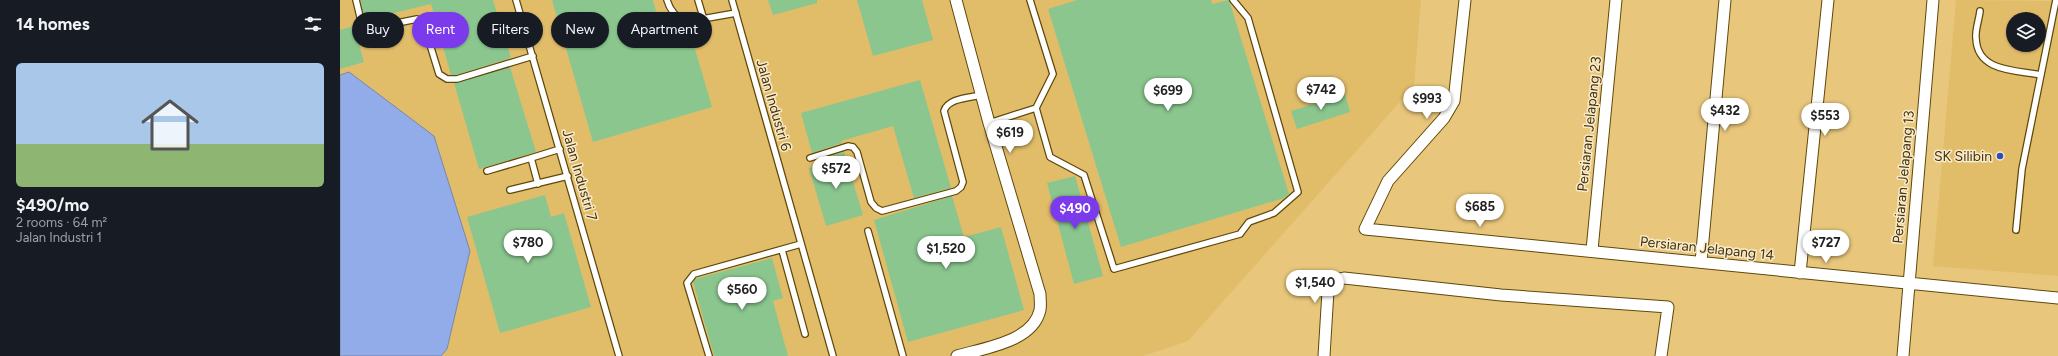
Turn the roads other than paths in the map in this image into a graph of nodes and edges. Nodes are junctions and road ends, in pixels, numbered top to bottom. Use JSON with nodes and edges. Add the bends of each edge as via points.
{"nodes":[{"id":1,"x":356,"y":0,"type":"edge"},
{"id":2,"x":516,"y":0,"type":"edge"},
{"id":3,"x":667,"y":0,"type":"edge"},
{"id":4,"x":698,"y":0,"type":"edge"},
{"id":5,"x":732,"y":0,"type":"edge"},
{"id":6,"x":956,"y":0,"type":"edge"},
{"id":7,"x":1030,"y":0,"type":"edge"},
{"id":8,"x":1233,"y":0,"type":"edge"},
{"id":9,"x":1465,"y":0,"type":"edge"},
{"id":10,"x":1616,"y":0,"type":"edge"},
{"id":11,"x":1725,"y":0,"type":"edge"},
{"id":12,"x":1828,"y":0,"type":"edge"},
{"id":13,"x":1933,"y":0,"type":"edge"},
{"id":14,"x":2056,"y":0,"type":"edge"},
{"id":15,"x":1980,"y":11,"type":"dead end"},
{"id":16,"x":673,"y":12,"type":"edge"},
{"id":17,"x":702,"y":12,"type":"edge"},
{"id":18,"x":736,"y":13,"type":"junction"},
{"id":19,"x":712,"y":18,"type":"edge"},
{"id":20,"x":533,"y":56,"type":"junction"},
{"id":21,"x":2041,"y":74,"type":"junction"},
{"id":22,"x":981,"y":95,"type":"junction"},
{"id":23,"x":1036,"y":108,"type":"junction"},
{"id":24,"x":989,"y":123,"type":"junction"},
{"id":25,"x":560,"y":149,"type":"junction"},
{"id":26,"x":531,"y":158,"type":"junction"},
{"id":27,"x":810,"y":158,"type":"dead end"},
{"id":28,"x":487,"y":171,"type":"dead end"},
{"id":29,"x":568,"y":176,"type":"junction"},
{"id":30,"x":538,"y":184,"type":"junction"},
{"id":31,"x":510,"y":190,"type":"dead end"},
{"id":32,"x":2016,"y":230,"type":"dead end"},
{"id":33,"x":868,"y":231,"type":"dead end"},
{"id":34,"x":801,"y":244,"type":"junction"},
{"id":35,"x":782,"y":250,"type":"junction"},
{"id":36,"x":1592,"y":250,"type":"junction"},
{"id":37,"x":1701,"y":262,"type":"junction"},
{"id":38,"x":1800,"y":273,"type":"junction"},
{"id":39,"x":1909,"y":284,"type":"junction"},
{"id":40,"x":2058,"y":298,"type":"edge"},
{"id":41,"x":805,"y":334,"type":"dead end"},
{"id":42,"x":619,"y":356,"type":"edge"},
{"id":43,"x":709,"y":356,"type":"edge"},
{"id":44,"x":833,"y":356,"type":"edge"},
{"id":45,"x":903,"y":356,"type":"edge"},
{"id":46,"x":957,"y":356,"type":"edge"},
{"id":47,"x":1324,"y":356,"type":"edge"},
{"id":48,"x":1661,"y":356,"type":"edge"},
{"id":49,"x":1903,"y":356,"type":"edge"}],
"edges":[{"from":1,"to":20,"type":"lane","via":[[362,25],[367,29],[417,19],[424,25],[439,74],[447,79],[456,79]]},
{"from":2,"to":20,"type":"lane","name":"Jalan Industri 7"},
{"from":3,"to":16,"type":"lane"},
{"from":4,"to":17,"type":"lane"},
{"from":5,"to":18,"type":"lane","name":"Jalan Industri 6"},
{"from":6,"to":22,"type":"street"},
{"from":7,"to":23,"type":"lane","via":[[1053,74]]},
{"from":8,"to":23,"type":"lane","via":[[1248,18],[1298,192],[1274,213],[1249,222],[1240,234],[1114,270],[1084,175],[1050,157]]},
{"from":9,"to":36,"type":"street","name":"Persiaran Jelapang 14","via":[[1454,101],[1444,118],[1388,181],[1365,229]]},
{"from":10,"to":36,"type":"street","name":"Persiaran Jelapang 23"},
{"from":11,"to":37,"type":"street"},
{"from":12,"to":38,"type":"street"},
{"from":13,"to":39,"type":"street","name":"Persiaran Jelapang 13"},
{"from":14,"to":21,"type":"lane"},
{"from":15,"to":21,"type":"lane","via":[[1976,37],[1977,48],[1984,61],[1994,67]]},
{"from":18,"to":19,"type":"lane"},
{"from":18,"to":34,"type":"lane","name":"Jalan Industri 6"},
{"from":20,"to":25,"type":"lane","name":"Jalan Industri 7"},
{"from":21,"to":32,"type":"lane","via":[[2022,169]]},
{"from":22,"to":24,"type":"street"},
{"from":22,"to":27,"type":"lane","via":[[950,102],[945,106],[944,111],[963,182],[956,191],[882,211],[871,202],[857,152],[853,147],[848,146]]},
{"from":23,"to":24,"type":"lane"},
{"from":24,"to":46,"type":"street","via":[[1040,294],[1040,310],[1034,323],[1025,332],[1000,343]]},
{"from":25,"to":26,"type":"lane"},
{"from":25,"to":29,"type":"lane","name":"Jalan Industri 7"},
{"from":26,"to":28,"type":"lane"},
{"from":26,"to":30,"type":"lane"},
{"from":29,"to":30,"type":"lane"},
{"from":29,"to":42,"type":"lane","name":"Jalan Industri 7"},
{"from":30,"to":31,"type":"lane"},
{"from":33,"to":45,"type":"lane"},
{"from":34,"to":35,"type":"lane"},
{"from":34,"to":44,"type":"lane","name":"Jalan Industri 6"},
{"from":35,"to":41,"type":"lane"},
{"from":35,"to":43,"type":"lane","via":[[694,274],[690,278],[687,283]]},
{"from":36,"to":37,"type":"street","name":"Persiaran Jelapang 14"},
{"from":37,"to":38,"type":"street","name":"Persiaran Jelapang 14"},
{"from":38,"to":39,"type":"street","name":"Persiaran Jelapang 14"},
{"from":39,"to":40,"type":"street","name":"Persiaran Jelapang 14"},
{"from":39,"to":49,"type":"street","name":"Persiaran Jelapang 13"},
{"from":47,"to":48,"type":"street","via":[[1328,290],[1335,280],[1344,278],[1501,295],[1668,307]]}]}
